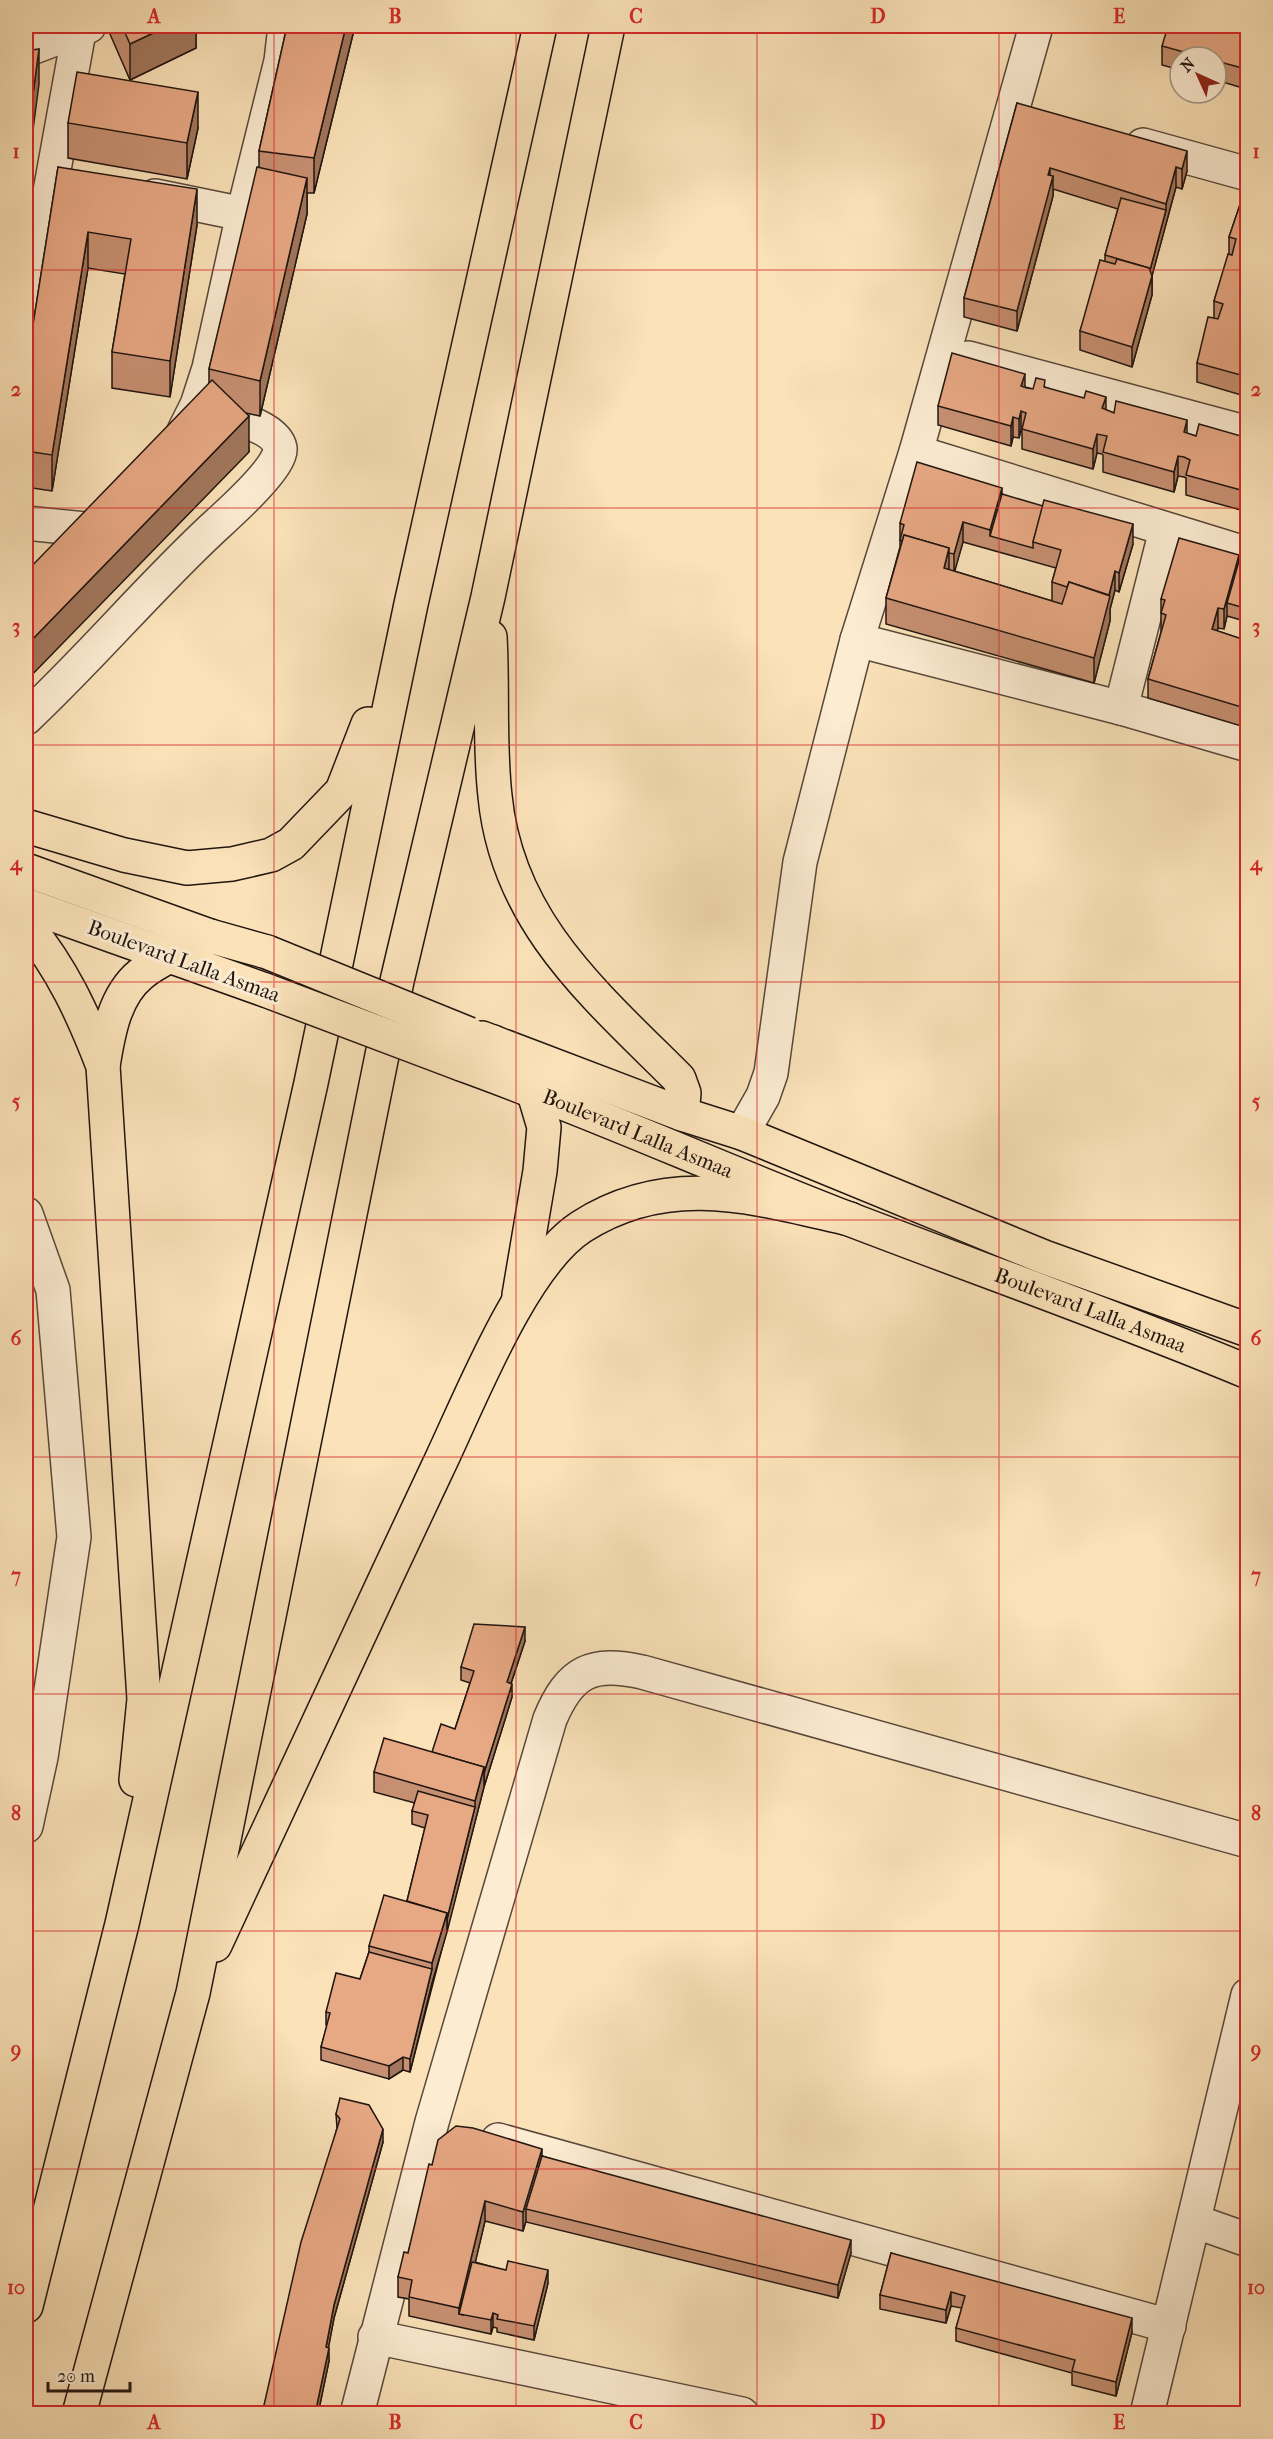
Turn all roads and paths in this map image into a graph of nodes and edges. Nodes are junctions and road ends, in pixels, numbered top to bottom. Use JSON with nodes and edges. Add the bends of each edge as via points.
{"nodes":[{"id":1,"x":285,"y":26,"type":"edge"},
{"id":2,"x":540,"y":26,"type":"edge"},
{"id":3,"x":608,"y":26,"type":"edge"},
{"id":4,"x":1036,"y":26,"type":"edge"},
{"id":5,"x":83,"y":27,"type":"edge"},
{"id":6,"x":26,"y":50,"type":"edge"},
{"id":7,"x":1011,"y":108,"type":"junction"},
{"id":8,"x":1045,"y":118,"type":"edge"},
{"id":9,"x":1113,"y":137,"type":"edge"},
{"id":10,"x":1248,"y":174,"type":"edge"},
{"id":11,"x":53,"y":175,"type":"junction"},
{"id":12,"x":87,"y":182,"type":"edge"},
{"id":13,"x":131,"y":191,"type":"edge"},
{"id":14,"x":243,"y":214,"type":"junction"},
{"id":15,"x":30,"y":271,"type":"edge"},
{"id":16,"x":26,"y":324,"type":"edge"},
{"id":17,"x":945,"y":352,"type":"junction"},
{"id":18,"x":197,"y":405,"type":"junction"},
{"id":19,"x":1248,"y":433,"type":"edge"},
{"id":20,"x":916,"y":452,"type":"junction"},
{"id":21,"x":163,"y":456,"type":"edge"},
{"id":22,"x":109,"y":508,"type":"edge"},
{"id":23,"x":26,"y":523,"type":"edge"},
{"id":24,"x":85,"y":530,"type":"junction"},
{"id":25,"x":1166,"y":530,"type":"junction"},
{"id":26,"x":60,"y":553,"type":"edge"},
{"id":27,"x":1248,"y":554,"type":"edge"},
{"id":28,"x":488,"y":597,"type":"junction"},
{"id":29,"x":411,"y":604,"type":"junction"},
{"id":30,"x":857,"y":640,"type":"junction"},
{"id":31,"x":1121,"y":708,"type":"junction"},
{"id":32,"x":26,"y":718,"type":"edge"},
{"id":33,"x":1248,"y":745,"type":"edge"},
{"id":34,"x":26,"y":826,"type":"edge"},
{"id":35,"x":26,"y":870,"type":"edge"},
{"id":36,"x":26,"y":905,"type":"edge"},
{"id":37,"x":26,"y":926,"type":"edge"},
{"id":38,"x":210,"y":936,"type":"junction"},
{"id":39,"x":171,"y":957,"type":"junction"},
{"id":40,"x":474,"y":1046,"type":"junction"},
{"id":41,"x":103,"y":1066,"type":"junction"},
{"id":42,"x":533,"y":1090,"type":"junction"},
{"id":43,"x":682,"y":1114,"type":"junction"},
{"id":44,"x":742,"y":1133,"type":"junction"},
{"id":45,"x":672,"y":1149,"type":"junction"},
{"id":46,"x":26,"y":1214,"type":"edge"},
{"id":47,"x":850,"y":1220,"type":"junction"},
{"id":48,"x":518,"y":1300,"type":"junction"},
{"id":49,"x":1248,"y":1330,"type":"edge"},
{"id":50,"x":1248,"y":1372,"type":"edge"},
{"id":51,"x":26,"y":1826,"type":"edge"},
{"id":52,"x":1248,"y":1841,"type":"edge"},
{"id":53,"x":122,"y":1924,"type":"junction"},
{"id":54,"x":193,"y":1992,"type":"junction"},
{"id":55,"x":1248,"y":1995,"type":"edge"},
{"id":56,"x":451,"y":2128,"type":"junction"},
{"id":57,"x":1194,"y":2221,"type":"junction"},
{"id":58,"x":1248,"y":2240,"type":"edge"},
{"id":59,"x":26,"y":2306,"type":"edge"},
{"id":60,"x":1169,"y":2326,"type":"junction"},
{"id":61,"x":375,"y":2337,"type":"junction"},
{"id":62,"x":79,"y":2414,"type":"edge"},
{"id":63,"x":357,"y":2414,"type":"edge"},
{"id":64,"x":742,"y":2414,"type":"edge"},
{"id":65,"x":1147,"y":2414,"type":"edge"}],
"edges":[{"from":1,"to":14,"type":"street","via":[[281,61]]},
{"from":2,"to":29,"type":"main road"},
{"from":3,"to":28,"type":"main road"},
{"from":4,"to":7,"type":"street"},
{"from":5,"to":6,"type":"street"},
{"from":5,"to":11,"type":"street"},
{"from":7,"to":8,"type":"street"},
{"from":7,"to":17,"type":"street"},
{"from":9,"to":10,"type":"street"},
{"from":11,"to":12,"type":"street"},
{"from":11,"to":15,"type":"street"},
{"from":13,"to":14,"type":"street"},
{"from":14,"to":18,"type":"street","via":[[209,368]]},
{"from":15,"to":16,"type":"street"},
{"from":17,"to":19,"type":"street"},
{"from":17,"to":20,"type":"street"},
{"from":18,"to":21,"type":"street","via":[[190,422]]},
{"from":18,"to":32,"type":"street","via":[[276,437],[278,461]]},
{"from":20,"to":25,"type":"street"},
{"from":20,"to":30,"type":"street"},
{"from":22,"to":24,"type":"street"},
{"from":23,"to":24,"type":"street"},
{"from":24,"to":26,"type":"street"},
{"from":25,"to":27,"type":"street"},
{"from":25,"to":31,"type":"street"},
{"from":28,"to":43,"type":"main road","via":[[495,797],[511,871],[530,911],[558,952],[585,985],[679,1078],[684,1093]]},
{"from":28,"to":54,"type":"main road","via":[[397,981]]},
{"from":29,"to":34,"type":"main road","via":[[357,759],[342,790],[291,844],[271,855],[187,868],[124,855]]},
{"from":29,"to":53,"type":"main road","via":[[311,1083]]},
{"from":30,"to":31,"type":"street"},
{"from":30,"to":44,"type":"street","via":[[800,862],[771,1073]]},
{"from":31,"to":33,"type":"street"},
{"from":35,"to":38,"type":"main road","name":"Boulevard Lalla Asmaa"},
{"from":36,"to":39,"type":"main road","name":"Boulevard Lalla Asmaa"},
{"from":37,"to":41,"type":"main road","via":[[56,963],[72,991]]},
{"from":38,"to":39,"type":"main road"},
{"from":38,"to":40,"type":"main road","name":"Boulevard Lalla Asmaa","bridge":true,"via":[[267,952]]},
{"from":39,"to":40,"type":"main road","name":"Boulevard Lalla Asmaa","bridge":true,"via":[[265,990]]},
{"from":39,"to":41,"type":"main road","via":[[140,974],[129,987],[109,1030]]},
{"from":40,"to":42,"type":"main road","name":"Boulevard Lalla Asmaa"},
{"from":40,"to":43,"type":"main road","name":"Boulevard Lalla Asmaa"},
{"from":41,"to":53,"type":"main road","via":[[144,1699]]},
{"from":42,"to":45,"type":"main road","name":"Boulevard Lalla Asmaa"},
{"from":42,"to":48,"type":"main road","via":[[542,1113],[544,1140]]},
{"from":43,"to":44,"type":"main road","name":"Boulevard Lalla Asmaa"},
{"from":43,"to":45,"type":"main road"},
{"from":44,"to":49,"type":"main road","name":"Boulevard Lalla Asmaa","via":[[1044,1257]]},
{"from":45,"to":47,"type":"main road","name":"Boulevard Lalla Asmaa"},
{"from":46,"to":51,"type":"street","via":[[53,1290],[74,1537],[41,1757]]},
{"from":47,"to":48,"type":"main road","via":[[762,1199],[704,1191],[668,1194],[613,1210],[563,1240]]},
{"from":47,"to":50,"type":"main road","name":"Boulevard Lalla Asmaa","via":[[1130,1323]]},
{"from":48,"to":54,"type":"main road"},
{"from":52,"to":56,"type":"street","via":[[642,1672],[617,1666],[588,1671],[571,1681],[550,1719]]},
{"from":53,"to":59,"type":"main road"},
{"from":54,"to":62,"type":"main road"},
{"from":55,"to":57,"type":"street"},
{"from":56,"to":60,"type":"street"},
{"from":56,"to":61,"type":"street"},
{"from":57,"to":58,"type":"street"},
{"from":57,"to":60,"type":"street"},
{"from":60,"to":65,"type":"street"},
{"from":61,"to":63,"type":"street"},
{"from":61,"to":64,"type":"street"}]}
